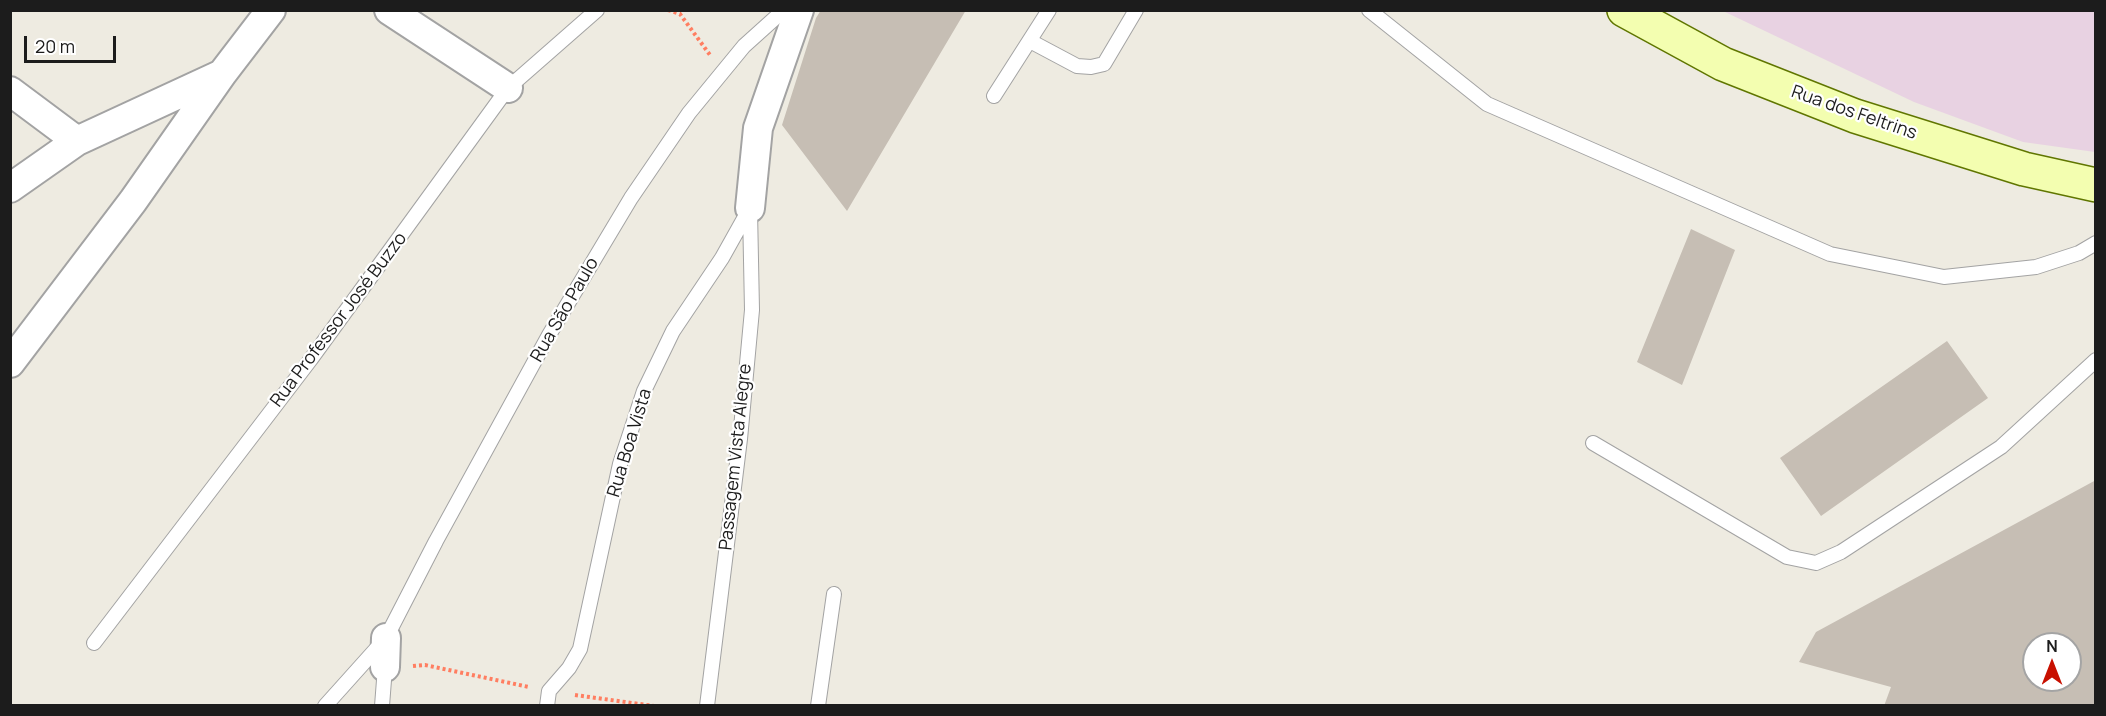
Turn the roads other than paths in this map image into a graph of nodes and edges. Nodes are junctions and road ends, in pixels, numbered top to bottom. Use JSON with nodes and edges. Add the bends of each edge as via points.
{"nodes":[{"id":1,"x":270,"y":10,"type":"edge"},
{"id":2,"x":389,"y":10,"type":"edge"},
{"id":3,"x":597,"y":10,"type":"edge"},
{"id":4,"x":784,"y":10,"type":"edge"},
{"id":5,"x":799,"y":10,"type":"edge"},
{"id":6,"x":1050,"y":10,"type":"edge"},
{"id":7,"x":1136,"y":10,"type":"edge"},
{"id":8,"x":1370,"y":10,"type":"edge"},
{"id":9,"x":1624,"y":10,"type":"edge"},
{"id":10,"x":1030,"y":41,"type":"junction"},
{"id":11,"x":222,"y":74,"type":"junction"},
{"id":12,"x":508,"y":88,"type":"junction"},
{"id":13,"x":10,"y":91,"type":"edge"},
{"id":14,"x":994,"y":96,"type":"dead end"},
{"id":15,"x":77,"y":141,"type":"junction"},
{"id":16,"x":2096,"y":185,"type":"edge"},
{"id":17,"x":10,"y":188,"type":"edge"},
{"id":18,"x":750,"y":208,"type":"junction"},
{"id":19,"x":2096,"y":243,"type":"edge"},
{"id":20,"x":2096,"y":360,"type":"edge"},
{"id":21,"x":10,"y":363,"type":"edge"},
{"id":22,"x":1593,"y":443,"type":"dead end"},
{"id":23,"x":834,"y":594,"type":"dead end"},
{"id":24,"x":386,"y":638,"type":"junction"},
{"id":25,"x":94,"y":643,"type":"dead end"},
{"id":26,"x":385,"y":667,"type":"joint"},
{"id":27,"x":325,"y":705,"type":"edge"},
{"id":28,"x":382,"y":705,"type":"edge"},
{"id":29,"x":547,"y":705,"type":"edge"},
{"id":30,"x":707,"y":705,"type":"edge"},
{"id":31,"x":818,"y":705,"type":"edge"}],
"edges":[{"from":1,"to":11,"type":"street"},
{"from":2,"to":12,"type":"street"},
{"from":3,"to":12,"type":"lane","name":"Rua Professor José Buzzo"},
{"from":4,"to":24,"type":"lane","name":"Rua São Paulo","via":[[744,46],[689,113],[631,198],[549,335]]},
{"from":5,"to":18,"type":"street","via":[[758,128]]},
{"from":6,"to":10,"type":"lane"},
{"from":7,"to":10,"type":"lane","via":[[1104,64],[1077,66]]},
{"from":8,"to":19,"type":"lane","via":[[1487,104],[1830,254],[1944,277],[2036,267]]},
{"from":9,"to":16,"type":"street","name":"Rua dos Feltrins","via":[[1723,64],[1855,116],[2024,169]]},
{"from":10,"to":14,"type":"lane"},
{"from":11,"to":15,"type":"street"},
{"from":11,"to":21,"type":"street","via":[[133,201]]},
{"from":12,"to":25,"type":"lane","name":"Rua Professor José Buzzo","via":[[317,350]]},
{"from":13,"to":15,"type":"street"},
{"from":15,"to":17,"type":"street"},
{"from":18,"to":29,"type":"lane","name":"Rua Boa Vista","via":[[673,331],[644,391],[620,464],[580,649],[549,691]]},
{"from":18,"to":30,"type":"lane","name":"Passagem Vista Alegre","via":[[752,310]]},
{"from":20,"to":22,"type":"lane","via":[[2001,447],[1841,552],[1816,563],[1787,557]]},
{"from":23,"to":31,"type":"lane"},
{"from":24,"to":26,"type":"street"},
{"from":24,"to":27,"type":"lane","name":"Rua São Paulo"},
{"from":26,"to":28,"type":"lane"}]}
